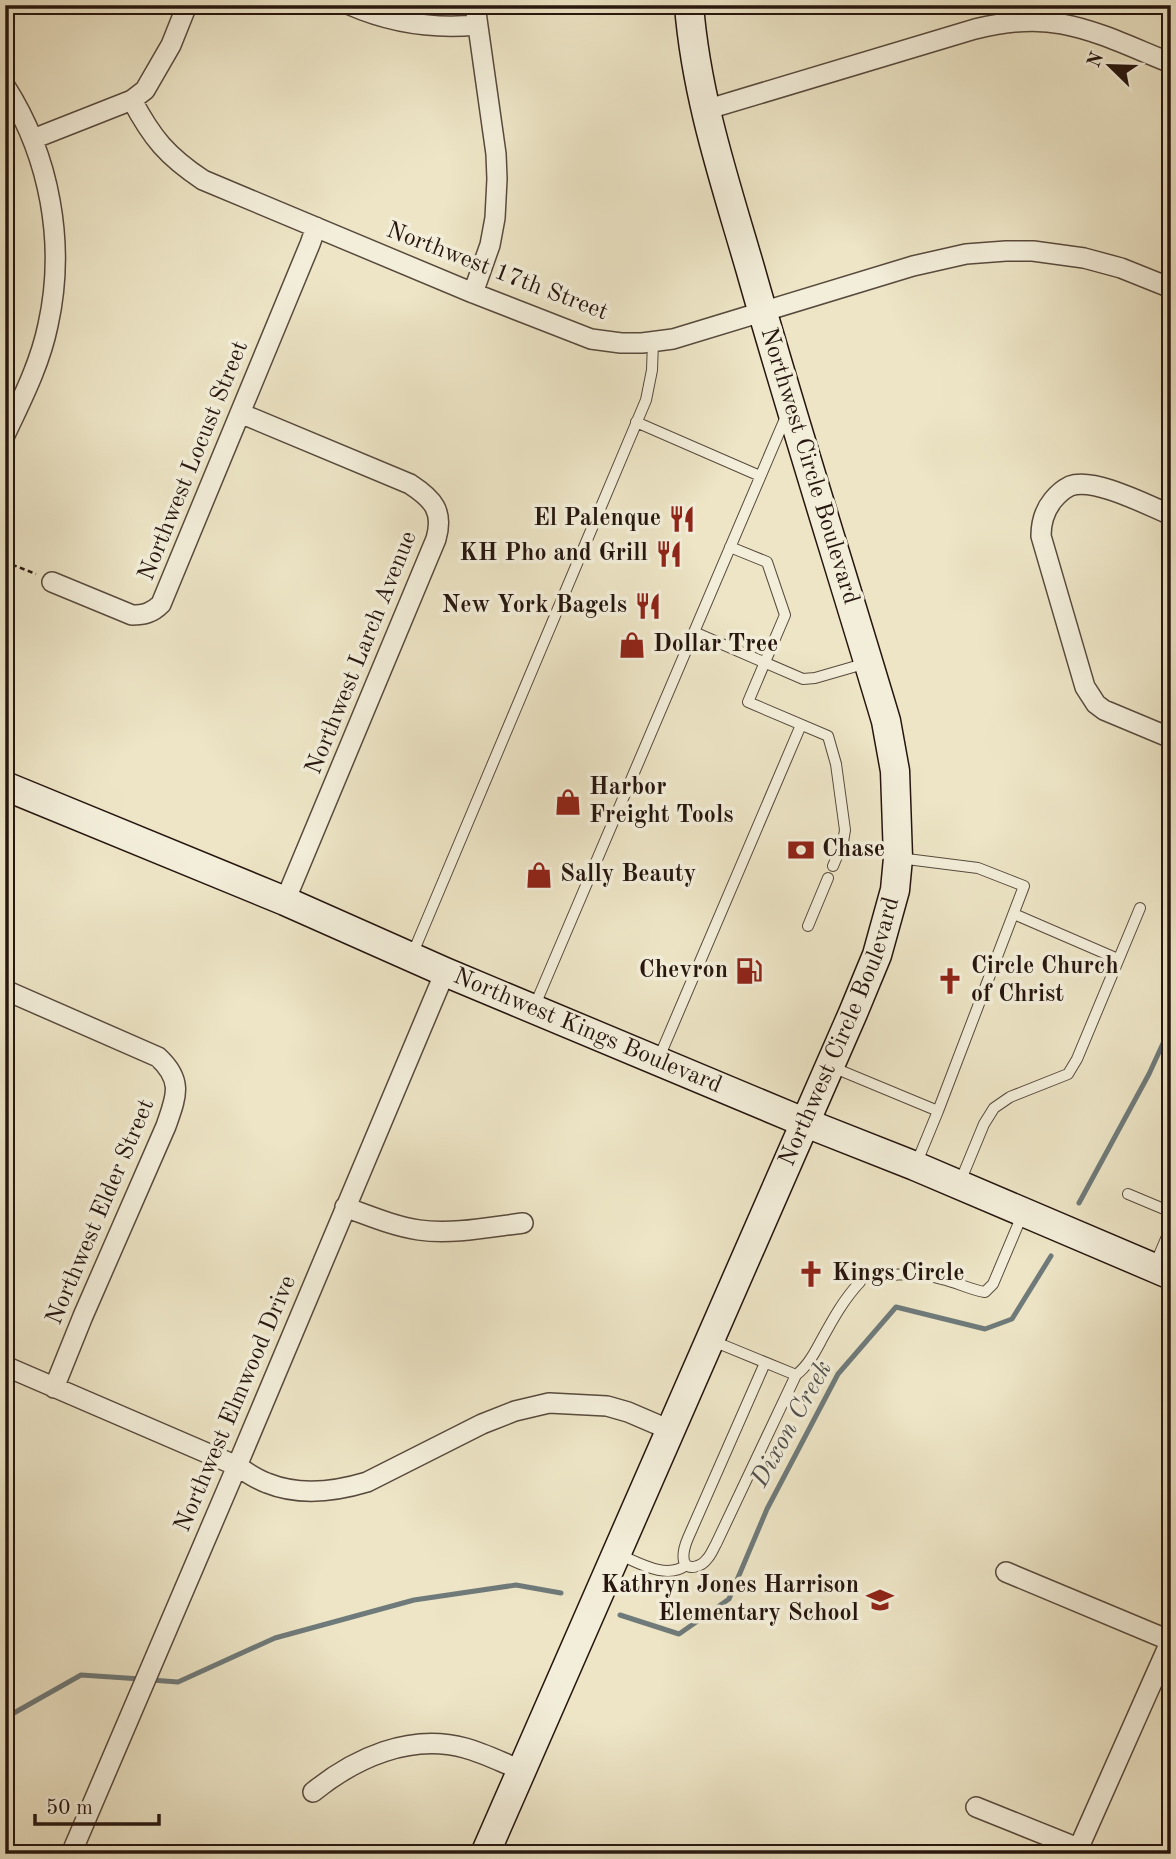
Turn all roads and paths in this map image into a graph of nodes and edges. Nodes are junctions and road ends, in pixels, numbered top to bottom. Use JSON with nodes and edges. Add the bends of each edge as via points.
{"nodes":[{"id":1,"x":187,"y":5,"type":"edge"},
{"id":2,"x":351,"y":5,"type":"edge"},
{"id":3,"x":689,"y":5,"type":"edge"},
{"id":4,"x":476,"y":15,"type":"edge"},
{"id":5,"x":1171,"y":63,"type":"edge"},
{"id":6,"x":5,"y":86,"type":"edge"},
{"id":7,"x":132,"y":100,"type":"junction"},
{"id":8,"x":705,"y":110,"type":"junction"},
{"id":9,"x":33,"y":139,"type":"junction"},
{"id":10,"x":316,"y":227,"type":"junction"},
{"id":11,"x":1171,"y":288,"type":"edge"},
{"id":12,"x":473,"y":293,"type":"junction"},
{"id":13,"x":762,"y":311,"type":"junction"},
{"id":14,"x":653,"y":342,"type":"junction"},
{"id":15,"x":790,"y":406,"type":"junction"},
{"id":16,"x":240,"y":413,"type":"junction"},
{"id":17,"x":636,"y":422,"type":"junction"},
{"id":18,"x":5,"y":435,"type":"edge"},
{"id":19,"x":760,"y":476,"type":"junction"},
{"id":20,"x":1171,"y":515,"type":"edge"},
{"id":21,"x":730,"y":547,"type":"junction"},
{"id":22,"x":5,"y":560,"type":"edge"},
{"id":23,"x":46,"y":579,"type":"joint"},
{"id":24,"x":694,"y":632,"type":"junction"},
{"id":25,"x":765,"y":662,"type":"junction"},
{"id":26,"x":869,"y":663,"type":"junction"},
{"id":27,"x":801,"y":725,"type":"junction"},
{"id":28,"x":1171,"y":738,"type":"edge"},
{"id":29,"x":5,"y":786,"type":"edge"},
{"id":30,"x":898,"y":858,"type":"junction"},
{"id":31,"x":833,"y":866,"type":"dead end"},
{"id":32,"x":828,"y":878,"type":"dead end"},
{"id":33,"x":285,"y":901,"type":"junction"},
{"id":34,"x":1140,"y":908,"type":"dead end"},
{"id":35,"x":1014,"y":914,"type":"junction"},
{"id":36,"x":808,"y":926,"type":"dead end"},
{"id":37,"x":411,"y":957,"type":"junction"},
{"id":38,"x":1118,"y":959,"type":"junction"},
{"id":39,"x":445,"y":972,"type":"junction"},
{"id":40,"x":7,"y":995,"type":"edge"},
{"id":41,"x":533,"y":1009,"type":"junction"},
{"id":42,"x":658,"y":1061,"type":"junction"},
{"id":43,"x":830,"y":1066,"type":"junction"},
{"id":44,"x":938,"y":1111,"type":"junction"},
{"id":45,"x":806,"y":1123,"type":"junction"},
{"id":46,"x":915,"y":1166,"type":"junction"},
{"id":47,"x":959,"y":1185,"type":"junction"},
{"id":48,"x":1128,"y":1194,"type":"dead end"},
{"id":49,"x":345,"y":1207,"type":"junction"},
{"id":50,"x":1171,"y":1212,"type":"edge"},
{"id":51,"x":1024,"y":1213,"type":"junction"},
{"id":52,"x":523,"y":1223,"type":"dead end"},
{"id":53,"x":1171,"y":1227,"type":"edge"},
{"id":54,"x":1162,"y":1271,"type":"edge"},
{"id":55,"x":871,"y":1278,"type":"dead end"},
{"id":56,"x":860,"y":1282,"type":"dead end"},
{"id":57,"x":710,"y":1340,"type":"junction"},
{"id":58,"x":765,"y":1363,"type":"junction"},
{"id":59,"x":5,"y":1366,"type":"edge"},
{"id":60,"x":796,"y":1375,"type":"junction"},
{"id":61,"x":54,"y":1388,"type":"junction"},
{"id":62,"x":670,"y":1430,"type":"junction"},
{"id":63,"x":237,"y":1466,"type":"junction"},
{"id":64,"x":617,"y":1553,"type":"junction"},
{"id":65,"x":686,"y":1565,"type":"junction"},
{"id":66,"x":1006,"y":1572,"type":"dead end"},
{"id":67,"x":1171,"y":1641,"type":"edge"},
{"id":68,"x":521,"y":1770,"type":"junction"},
{"id":69,"x":313,"y":1792,"type":"dead end"},
{"id":70,"x":976,"y":1807,"type":"dead end"},
{"id":71,"x":1077,"y":1851,"type":"edge"},
{"id":72,"x":71,"y":1854,"type":"edge"},
{"id":73,"x":485,"y":1854,"type":"edge"}],
"edges":[{"from":1,"to":7,"type":"street","via":[[145,90]]},
{"from":2,"to":4,"type":"street","via":[[408,24],[444,27]]},
{"from":3,"to":8,"type":"main road","name":"Northwest Circle Boulevard"},
{"from":4,"to":12,"type":"street","via":[[498,179],[490,245]]},
{"from":5,"to":8,"type":"street","via":[[1092,31],[1061,23],[1019,21],[975,29]]},
{"from":6,"to":9,"type":"street"},
{"from":7,"to":9,"type":"street"},
{"from":7,"to":10,"type":"street","name":"Northwest 17th Street","via":[[154,138],[203,180]]},
{"from":8,"to":13,"type":"main road","name":"Northwest Circle Boulevard"},
{"from":9,"to":18,"type":"street","via":[[54,225],[54,287],[41,352]]},
{"from":10,"to":12,"type":"street","name":"Northwest 17th Street"},
{"from":10,"to":16,"type":"street","name":"Northwest Locust Street"},
{"from":11,"to":13,"type":"street","name":"Northwest 17th Street","via":[[1084,258],[1006,251],[913,266]]},
{"from":12,"to":14,"type":"street","name":"Northwest 17th Street","via":[[591,339],[621,344]]},
{"from":13,"to":14,"type":"street","name":"Northwest 17th Street"},
{"from":13,"to":15,"type":"main road","name":"Northwest Circle Boulevard"},
{"from":14,"to":17,"type":"lane","via":[[650,382]]},
{"from":15,"to":19,"type":"lane"},
{"from":15,"to":26,"type":"main road","name":"Northwest Circle Boulevard"},
{"from":16,"to":23,"type":"street","name":"Northwest Locust Street","via":[[180,561],[155,610],[132,615]]},
{"from":16,"to":33,"type":"street","name":"Northwest Larch Avenue","via":[[411,484],[426,494],[439,520],[436,540]]},
{"from":17,"to":19,"type":"lane"},
{"from":17,"to":37,"type":"lane"},
{"from":19,"to":21,"type":"lane"},
{"from":20,"to":28,"type":"street","via":[[1097,485],[1079,485],[1056,496],[1041,525],[1089,696],[1104,710]]},
{"from":21,"to":24,"type":"lane"},
{"from":21,"to":25,"type":"lane","via":[[767,562],[785,615]]},
{"from":22,"to":23,"type":"path"},
{"from":24,"to":25,"type":"lane"},
{"from":24,"to":41,"type":"lane"},
{"from":25,"to":26,"type":"lane","via":[[803,679]]},
{"from":25,"to":27,"type":"lane","via":[[748,702]]},
{"from":26,"to":30,"type":"main road","name":"Northwest Circle Boulevard","via":[[895,771]]},
{"from":27,"to":31,"type":"lane","via":[[828,736],[832,746],[845,830]]},
{"from":27,"to":42,"type":"lane"},
{"from":29,"to":33,"type":"main road","name":"Northwest Kings Boulevard"},
{"from":30,"to":35,"type":"lane","via":[[978,868],[1024,886]]},
{"from":30,"to":43,"type":"main road","name":"Northwest Circle Boulevard","via":[[895,890],[877,955]]},
{"from":32,"to":36,"type":"lane"},
{"from":33,"to":37,"type":"main road","name":"Northwest Kings Boulevard"},
{"from":34,"to":38,"type":"lane"},
{"from":35,"to":38,"type":"lane"},
{"from":35,"to":44,"type":"lane"},
{"from":37,"to":39,"type":"main road","name":"Northwest Kings Boulevard"},
{"from":38,"to":47,"type":"lane","via":[[1068,1074],[993,1108]]},
{"from":39,"to":41,"type":"main road","name":"Northwest Kings Boulevard"},
{"from":39,"to":49,"type":"street","name":"Northwest Elmwood Drive"},
{"from":40,"to":61,"type":"street","name":"Northwest Elder Street","via":[[158,1057],[169,1067],[177,1089],[166,1126]]},
{"from":41,"to":42,"type":"main road","name":"Northwest Kings Boulevard"},
{"from":42,"to":45,"type":"main road","name":"Northwest Kings Boulevard"},
{"from":43,"to":44,"type":"lane"},
{"from":43,"to":45,"type":"main road","name":"Northwest Circle Boulevard"},
{"from":44,"to":46,"type":"lane"},
{"from":45,"to":46,"type":"main road","name":"Northwest Kings Boulevard"},
{"from":45,"to":57,"type":"main road","name":"Northwest Circle Boulevard"},
{"from":46,"to":47,"type":"main road","name":"Northwest Kings Boulevard"},
{"from":47,"to":51,"type":"main road","name":"Northwest Kings Boulevard"},
{"from":48,"to":50,"type":"lane"},
{"from":49,"to":52,"type":"street","via":[[389,1223],[442,1232]]},
{"from":49,"to":63,"type":"street","name":"Northwest Elmwood Drive"},
{"from":51,"to":54,"type":"main road","name":"Northwest Kings Boulevard"},
{"from":51,"to":55,"type":"lane","via":[[993,1284],[985,1292],[941,1278],[897,1273]]},
{"from":53,"to":54,"type":"lane"},
{"from":56,"to":60,"type":"lane"},
{"from":57,"to":58,"type":"lane"},
{"from":57,"to":62,"type":"main road","name":"Northwest Circle Boulevard"},
{"from":58,"to":60,"type":"lane"},
{"from":58,"to":65,"type":"lane","via":[[688,1538]]},
{"from":59,"to":61,"type":"street"},
{"from":60,"to":65,"type":"lane","via":[[707,1559]]},
{"from":61,"to":63,"type":"street"},
{"from":62,"to":63,"type":"street","via":[[607,1406],[549,1403],[482,1424],[349,1488],[285,1489]]},
{"from":62,"to":64,"type":"main road","name":"Northwest Circle Boulevard"},
{"from":63,"to":72,"type":"street","name":"Northwest Elmwood Drive"},
{"from":64,"to":65,"type":"lane","via":[[660,1571],[680,1570]]},
{"from":64,"to":68,"type":"main road","name":"Northwest Circle Boulevard"},
{"from":66,"to":67,"type":"street"},
{"from":67,"to":71,"type":"street"},
{"from":68,"to":69,"type":"street","via":[[466,1748],[421,1744],[369,1757]]},
{"from":68,"to":73,"type":"main road","name":"Northwest Circle Boulevard"},
{"from":70,"to":71,"type":"street"}]}
